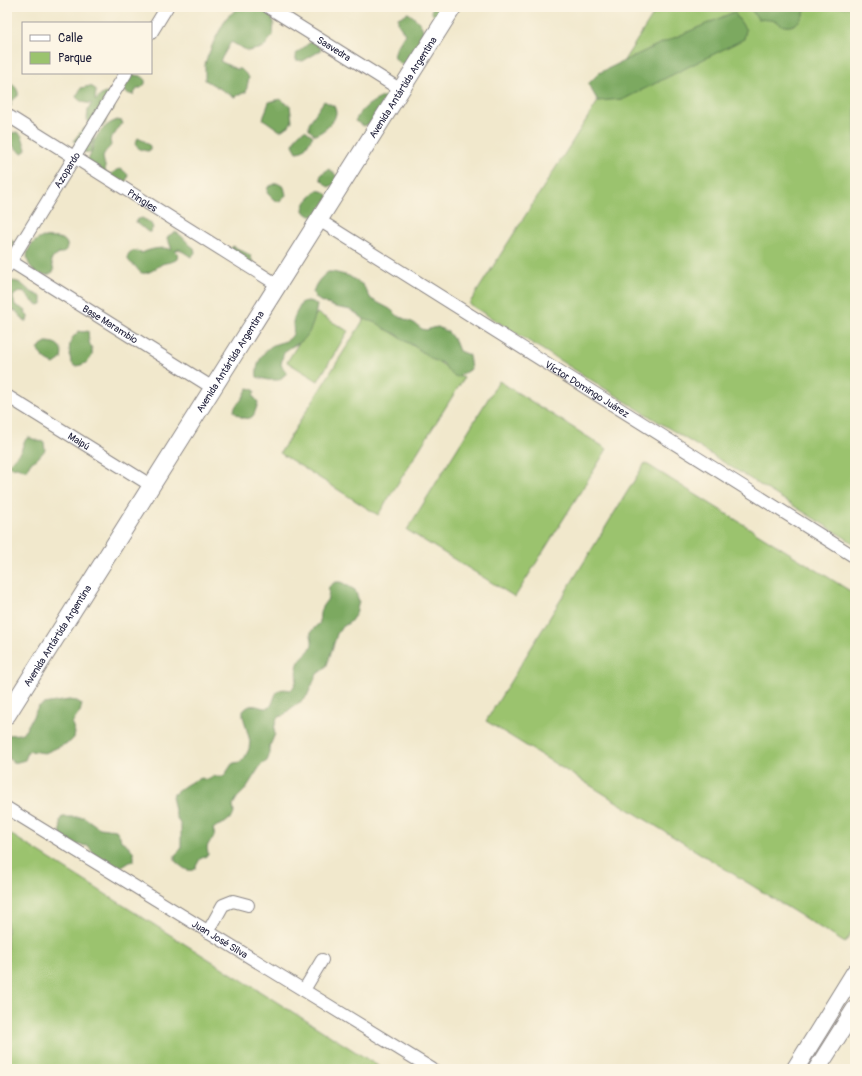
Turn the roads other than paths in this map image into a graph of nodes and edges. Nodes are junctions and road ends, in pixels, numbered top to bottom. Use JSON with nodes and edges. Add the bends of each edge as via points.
{"nodes":[{"id":1,"x":167,"y":7,"type":"edge"},
{"id":2,"x":268,"y":7,"type":"edge"},
{"id":3,"x":453,"y":7,"type":"edge"},
{"id":4,"x":152,"y":31,"type":"edge"},
{"id":5,"x":125,"y":74,"type":"edge"},
{"id":6,"x":401,"y":90,"type":"junction"},
{"id":7,"x":7,"y":115,"type":"edge"},
{"id":8,"x":74,"y":158,"type":"junction"},
{"id":9,"x":319,"y":220,"type":"junction"},
{"id":10,"x":8,"y":262,"type":"edge"},
{"id":11,"x":278,"y":285,"type":"junction"},
{"id":12,"x":213,"y":388,"type":"junction"},
{"id":13,"x":7,"y":396,"type":"edge"},
{"id":14,"x":152,"y":486,"type":"junction"},
{"id":15,"x":855,"y":557,"type":"edge"},
{"id":16,"x":7,"y":715,"type":"edge"},
{"id":17,"x":7,"y":808,"type":"edge"},
{"id":18,"x":248,"y":905,"type":"dead end"},
{"id":19,"x":208,"y":932,"type":"junction"},
{"id":20,"x":322,"y":960,"type":"dead end"},
{"id":21,"x":855,"y":972,"type":"edge"},
{"id":22,"x":304,"y":990,"type":"junction"},
{"id":23,"x":855,"y":1009,"type":"edge"},
{"id":24,"x":432,"y":1069,"type":"edge"},
{"id":25,"x":794,"y":1069,"type":"edge"},
{"id":26,"x":817,"y":1069,"type":"edge"}],
"edges":[{"from":1,"to":4,"type":"street"},
{"from":2,"to":6,"type":"street","name":"Saavedra"},
{"from":3,"to":6,"type":"main road","name":"Avenida Antártida Argentina"},
{"from":5,"to":8,"type":"street","name":"Azopardo"},
{"from":6,"to":9,"type":"main road","name":"Avenida Antártida Argentina"},
{"from":7,"to":8,"type":"street","name":"Pringles"},
{"from":8,"to":10,"type":"street","name":"Azopardo"},
{"from":8,"to":11,"type":"street","name":"Pringles"},
{"from":9,"to":11,"type":"main road","name":"Avenida Antártida Argentina"},
{"from":9,"to":15,"type":"street","name":"Víctor Domingo Juárez"},
{"from":10,"to":12,"type":"street","name":"Base Marambio"},
{"from":11,"to":12,"type":"main road","name":"Avenida Antártida Argentina"},
{"from":12,"to":14,"type":"main road","name":"Avenida Antártida Argentina"},
{"from":13,"to":14,"type":"street","name":"Maipú"},
{"from":14,"to":16,"type":"main road","name":"Avenida Antártida Argentina"},
{"from":17,"to":19,"type":"street","name":"Juan José Silva"},
{"from":18,"to":19,"type":"street","via":[[233,901],[223,905]]},
{"from":19,"to":22,"type":"street","name":"Juan José Silva"},
{"from":20,"to":22,"type":"street"},
{"from":21,"to":25,"type":"main road"},
{"from":22,"to":24,"type":"street","name":"Juan José Silva"},
{"from":23,"to":26,"type":"main road"}]}
